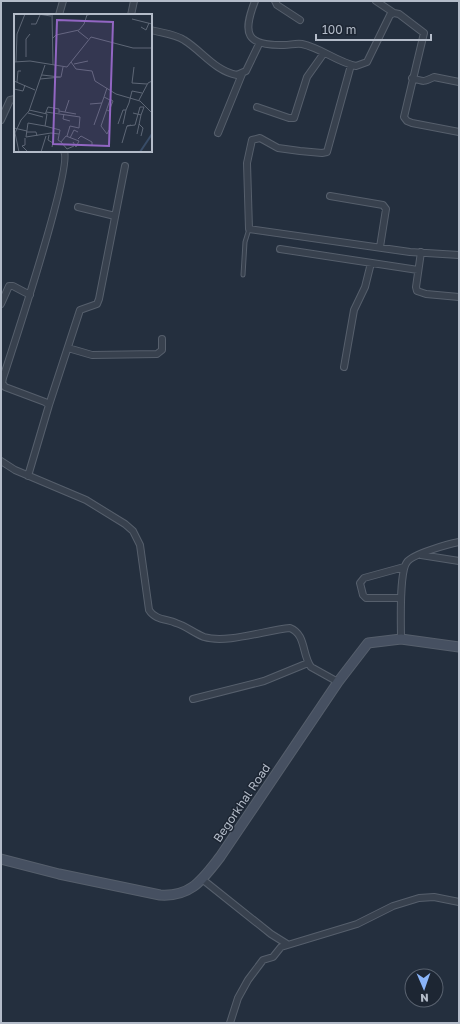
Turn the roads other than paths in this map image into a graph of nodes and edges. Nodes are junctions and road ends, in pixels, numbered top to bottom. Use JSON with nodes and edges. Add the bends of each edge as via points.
{"nodes":[{"id":1,"x":63,"y":1,"type":"edge"},
{"id":2,"x":134,"y":1,"type":"edge"},
{"id":3,"x":255,"y":1,"type":"edge"},
{"id":4,"x":276,"y":1,"type":"edge"},
{"id":5,"x":376,"y":1,"type":"edge"},
{"id":6,"x":394,"y":13,"type":"junction"},
{"id":7,"x":59,"y":14,"type":"edge"},
{"id":8,"x":131,"y":14,"type":"edge"},
{"id":9,"x":300,"y":20,"type":"dead end"},
{"id":10,"x":152,"y":30,"type":"edge"},
{"id":11,"x":259,"y":44,"type":"junction"},
{"id":12,"x":324,"y":52,"type":"junction"},
{"id":13,"x":351,"y":65,"type":"junction"},
{"id":14,"x":242,"y":74,"type":"junction"},
{"id":15,"x":412,"y":78,"type":"junction"},
{"id":16,"x":459,"y":82,"type":"edge"},
{"id":17,"x":14,"y":100,"type":"edge"},
{"id":18,"x":257,"y":107,"type":"dead end"},
{"id":19,"x":1,"y":120,"type":"edge"},
{"id":20,"x":459,"y":132,"type":"edge"},
{"id":21,"x":218,"y":133,"type":"dead end"},
{"id":22,"x":64,"y":152,"type":"edge"},
{"id":23,"x":125,"y":166,"type":"dead end"},
{"id":24,"x":330,"y":196,"type":"dead end"},
{"id":25,"x":78,"y":207,"type":"dead end"},
{"id":26,"x":115,"y":216,"type":"junction"},
{"id":27,"x":249,"y":229,"type":"junction"},
{"id":28,"x":380,"y":247,"type":"junction"},
{"id":29,"x":280,"y":249,"type":"dead end"},
{"id":30,"x":421,"y":252,"type":"junction"},
{"id":31,"x":459,"y":254,"type":"edge"},
{"id":32,"x":370,"y":263,"type":"junction"},
{"id":33,"x":418,"y":270,"type":"junction"},
{"id":34,"x":243,"y":275,"type":"dead end"},
{"id":35,"x":30,"y":295,"type":"junction"},
{"id":36,"x":459,"y":297,"type":"edge"},
{"id":37,"x":1,"y":304,"type":"edge"},
{"id":38,"x":162,"y":339,"type":"dead end"},
{"id":39,"x":68,"y":348,"type":"junction"},
{"id":40,"x":344,"y":367,"type":"dead end"},
{"id":41,"x":2,"y":383,"type":"edge"},
{"id":42,"x":49,"y":405,"type":"junction"},
{"id":43,"x":1,"y":461,"type":"edge"},
{"id":44,"x":28,"y":476,"type":"junction"},
{"id":45,"x":459,"y":542,"type":"edge"},
{"id":46,"x":419,"y":555,"type":"junction"},
{"id":47,"x":459,"y":560,"type":"edge"},
{"id":48,"x":404,"y":567,"type":"junction"},
{"id":49,"x":401,"y":598,"type":"junction"},
{"id":50,"x":401,"y":639,"type":"junction"},
{"id":51,"x":459,"y":647,"type":"edge"},
{"id":52,"x":308,"y":663,"type":"junction"},
{"id":53,"x":338,"y":682,"type":"junction"},
{"id":54,"x":194,"y":699,"type":"dead end"},
{"id":55,"x":1,"y":859,"type":"edge"},
{"id":56,"x":202,"y":879,"type":"junction"},
{"id":57,"x":459,"y":902,"type":"edge"},
{"id":58,"x":287,"y":944,"type":"junction"},
{"id":59,"x":230,"y":1023,"type":"edge"}],
"edges":[{"from":1,"to":7,"type":"street"},
{"from":2,"to":8,"type":"street"},
{"from":3,"to":11,"type":"street","via":[[247,31]]},
{"from":4,"to":9,"type":"street","via":[[277,5]]},
{"from":5,"to":6,"type":"street"},
{"from":6,"to":13,"type":"street","via":[[383,27],[367,62],[362,65]]},
{"from":6,"to":15,"type":"street","via":[[424,33]]},
{"from":10,"to":14,"type":"street","via":[[178,37],[213,64],[232,74]]},
{"from":11,"to":12,"type":"street","via":[[303,44]]},
{"from":11,"to":14,"type":"street","via":[[246,71]]},
{"from":12,"to":13,"type":"street"},
{"from":12,"to":18,"type":"street","via":[[307,77],[294,118]]},
{"from":13,"to":27,"type":"street","via":[[327,152],[322,154],[278,148],[260,138],[252,140],[247,163]]},
{"from":14,"to":21,"type":"street"},
{"from":15,"to":16,"type":"street","via":[[423,82],[434,77]]},
{"from":15,"to":20,"type":"street","via":[[404,111],[407,121]]},
{"from":17,"to":19,"type":"street","via":[[7,103]]},
{"from":22,"to":35,"type":"street","via":[[66,157],[59,192]]},
{"from":23,"to":26,"type":"street"},
{"from":24,"to":28,"type":"street","via":[[383,204],[386,209]]},
{"from":25,"to":26,"type":"street"},
{"from":26,"to":39,"type":"street","via":[[97,304],[80,310]]},
{"from":27,"to":28,"type":"street"},
{"from":27,"to":34,"type":"lane","via":[[245,242]]},
{"from":28,"to":30,"type":"street"},
{"from":29,"to":32,"type":"street"},
{"from":30,"to":31,"type":"street"},
{"from":30,"to":33,"type":"street"},
{"from":32,"to":33,"type":"street"},
{"from":32,"to":40,"type":"street","via":[[365,287],[354,310]]},
{"from":33,"to":36,"type":"street","via":[[416,287],[420,293]]},
{"from":35,"to":37,"type":"street","via":[[9,286]]},
{"from":35,"to":41,"type":"street"},
{"from":38,"to":39,"type":"street","via":[[162,350],[157,354],[92,355]]},
{"from":39,"to":42,"type":"street"},
{"from":41,"to":42,"type":"street"},
{"from":42,"to":44,"type":"street"},
{"from":43,"to":44,"type":"street"},
{"from":44,"to":52,"type":"street","via":[[86,500],[133,531],[140,545],[149,610],[155,617],[179,624],[205,637],[215,638],[290,628],[300,636]]},
{"from":45,"to":46,"type":"street","via":[[440,546]]},
{"from":46,"to":47,"type":"street"},
{"from":46,"to":48,"type":"street","via":[[411,558]]},
{"from":48,"to":49,"type":"street"},
{"from":48,"to":49,"type":"street","via":[[364,578],[360,583],[366,598]]},
{"from":49,"to":50,"type":"street"},
{"from":50,"to":51,"type":"street","name":"Begorkhal Road"},
{"from":50,"to":53,"type":"street","name":"Begorkhal Road","via":[[368,643]]},
{"from":52,"to":53,"type":"street","via":[[315,671]]},
{"from":52,"to":54,"type":"street","via":[[264,681]]},
{"from":53,"to":56,"type":"street","name":"Begorkhal Road","via":[[220,857]]},
{"from":55,"to":56,"type":"street","name":"Begorkhal Road","via":[[59,874],[174,896],[183,893]]},
{"from":56,"to":58,"type":"street"},
{"from":57,"to":58,"type":"street","via":[[434,897],[419,898],[393,906],[357,924]]},
{"from":58,"to":59,"type":"street","via":[[273,957],[260,963],[238,998]]}]}
